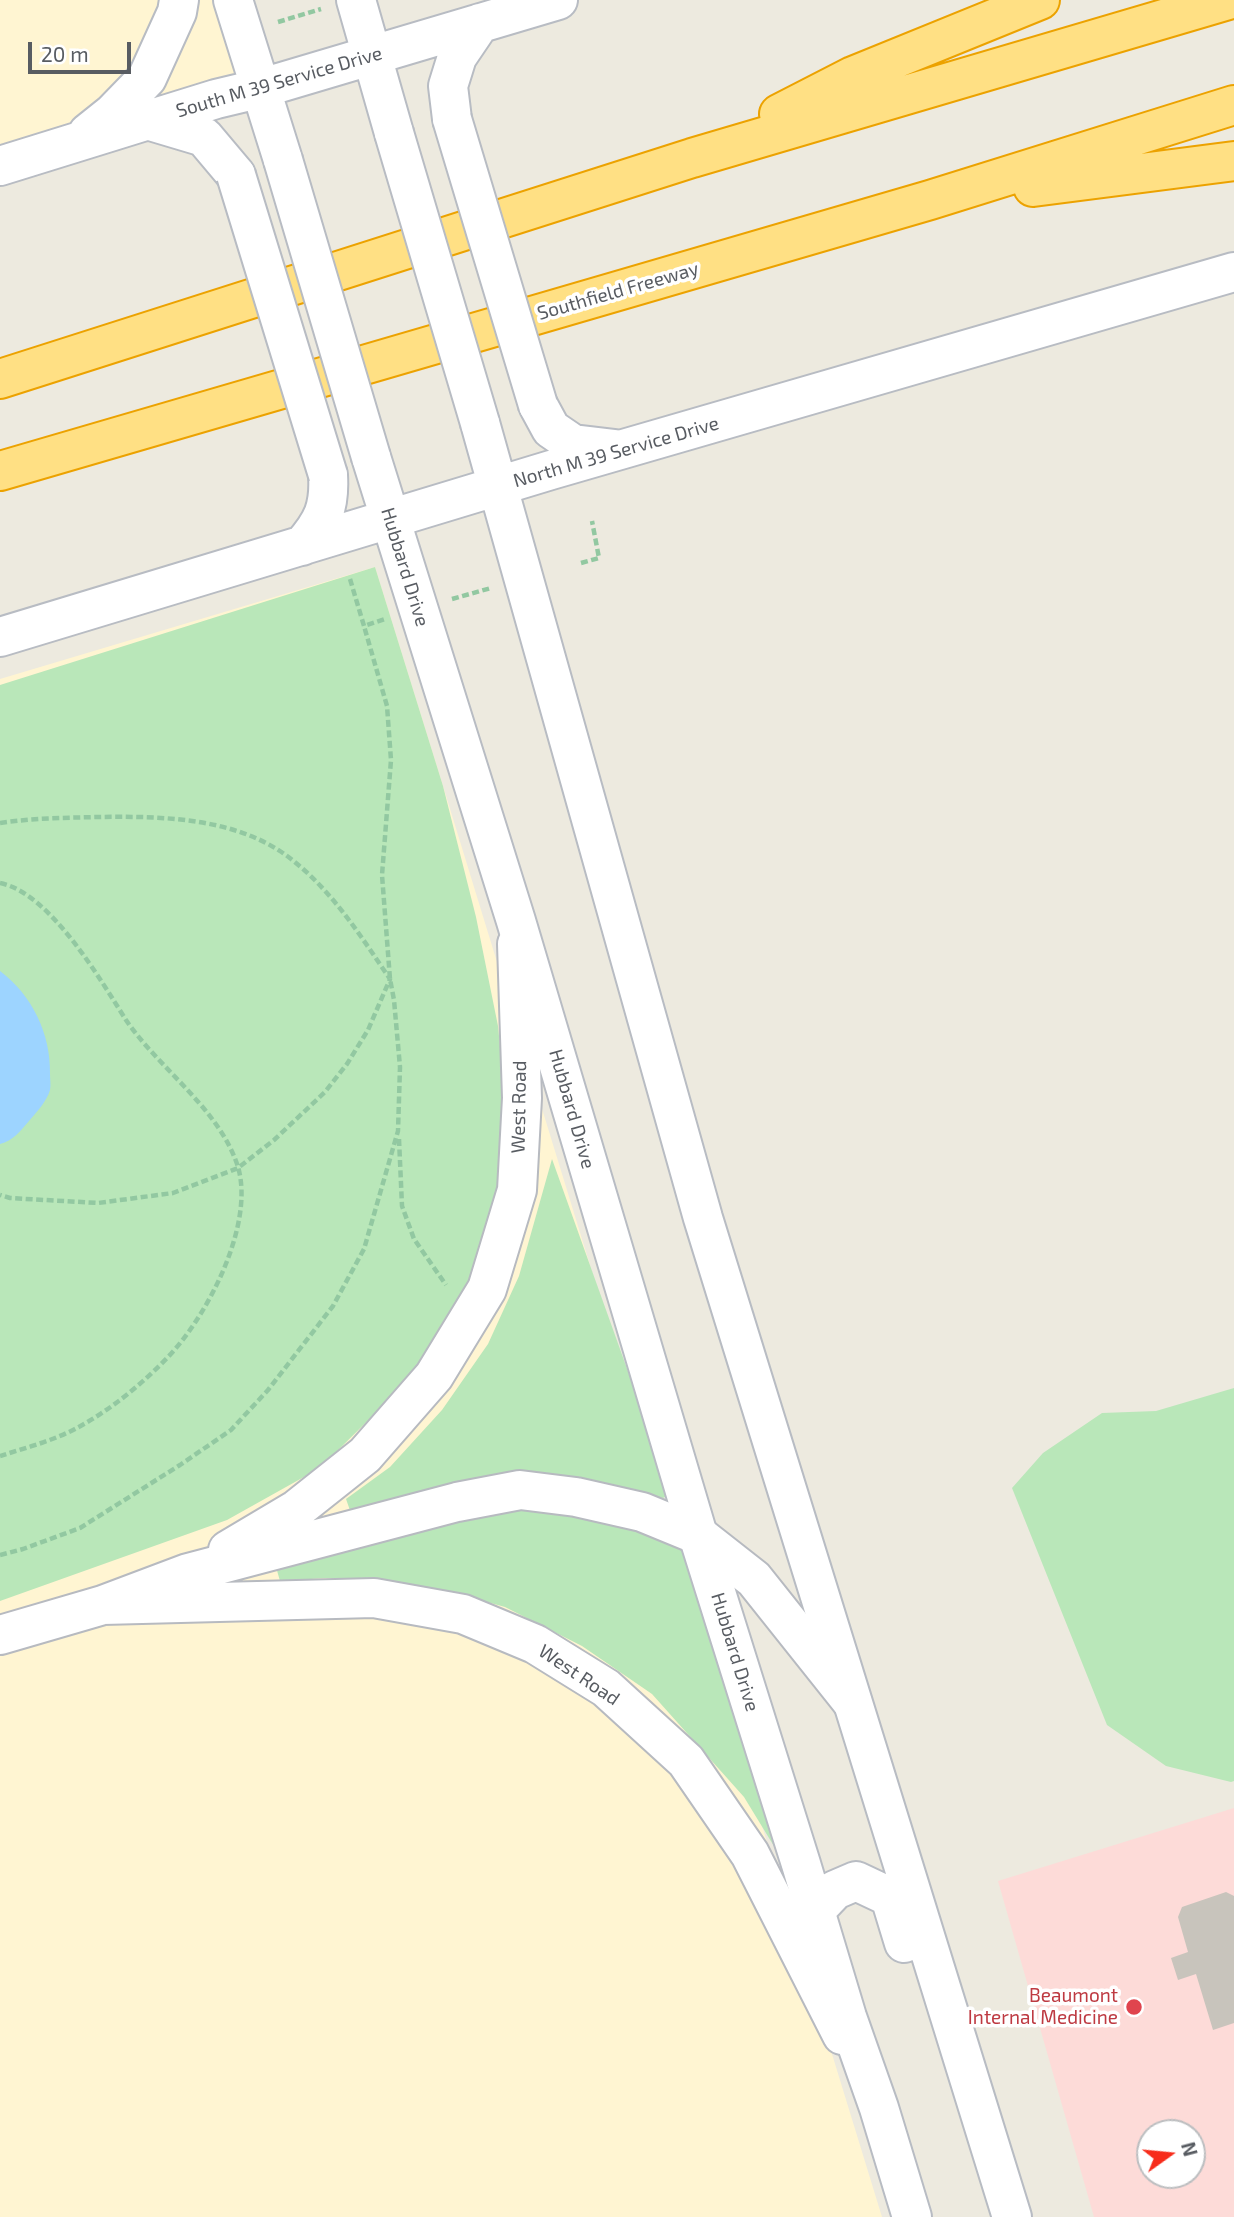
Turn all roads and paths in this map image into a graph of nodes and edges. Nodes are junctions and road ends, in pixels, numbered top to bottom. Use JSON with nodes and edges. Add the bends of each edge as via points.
{"nodes":[{"id":1,"x":179,"y":0,"type":"edge"},
{"id":2,"x":233,"y":0,"type":"edge"},
{"id":3,"x":558,"y":0,"type":"edge"},
{"id":4,"x":1040,"y":0,"type":"edge"},
{"id":5,"x":1228,"y":0,"type":"edge"},
{"id":6,"x":342,"y":3,"type":"edge"},
{"id":7,"x":278,"y":22,"type":"dead end"},
{"id":8,"x":480,"y":23,"type":"junction"},
{"id":9,"x":371,"y":54,"type":"junction"},
{"id":10,"x":262,"y":88,"type":"junction"},
{"id":11,"x":1234,"y":105,"type":"edge"},
{"id":12,"x":147,"y":120,"type":"junction"},
{"id":13,"x":74,"y":144,"type":"junction"},
{"id":14,"x":691,"y":158,"type":"junction"},
{"id":15,"x":1234,"y":161,"type":"edge"},
{"id":16,"x":0,"y":166,"type":"edge"},
{"id":17,"x":930,"y":200,"type":"junction"},
{"id":18,"x":1234,"y":272,"type":"edge"},
{"id":19,"x":0,"y":379,"type":"edge"},
{"id":20,"x":623,"y":450,"type":"junction"},
{"id":21,"x":0,"y":471,"type":"edge"},
{"id":22,"x":499,"y":486,"type":"junction"},
{"id":23,"x":390,"y":519,"type":"junction"},
{"id":24,"x":592,"y":521,"type":"dead end"},
{"id":25,"x":302,"y":546,"type":"junction"},
{"id":26,"x":581,"y":563,"type":"dead end"},
{"id":27,"x":351,"y":579,"type":"dead end"},
{"id":28,"x":498,"y":586,"type":"dead end"},
{"id":29,"x":447,"y":601,"type":"dead end"},
{"id":30,"x":392,"y":616,"type":"dead end"},
{"id":31,"x":364,"y":626,"type":"junction"},
{"id":32,"x":0,"y":637,"type":"edge"},
{"id":33,"x":0,"y":823,"type":"edge"},
{"id":34,"x":0,"y":883,"type":"edge"},
{"id":35,"x":516,"y":921,"type":"junction"},
{"id":36,"x":390,"y":979,"type":"junction"},
{"id":37,"x":398,"y":1131,"type":"junction"},
{"id":38,"x":238,"y":1168,"type":"junction"},
{"id":39,"x":0,"y":1195,"type":"edge"},
{"id":40,"x":476,"y":1307,"type":"junction"},
{"id":41,"x":0,"y":1456,"type":"edge"},
{"id":42,"x":698,"y":1535,"type":"junction"},
{"id":43,"x":0,"y":1555,"type":"edge"},
{"id":44,"x":188,"y":1573,"type":"junction"},
{"id":45,"x":103,"y":1605,"type":"junction"},
{"id":46,"x":0,"y":1635,"type":"edge"},
{"id":47,"x":856,"y":1706,"type":"junction"},
{"id":48,"x":815,"y":1911,"type":"junction"},
{"id":49,"x":879,"y":2108,"type":"junction"},
{"id":50,"x":1009,"y":2204,"type":"edge"},
{"id":51,"x":912,"y":2217,"type":"edge"},
{"id":52,"x":940,"y":2217,"type":"edge"}],
"edges":[{"from":1,"to":13,"type":"street","via":[[147,78]]},
{"from":2,"to":10,"type":"street","name":"Hubbard Drive"},
{"from":3,"to":8,"type":"street","name":"South M 39 Service Drive"},
{"from":4,"to":14,"type":"highway","via":[[853,76]]},
{"from":5,"to":14,"type":"highway"},
{"from":6,"to":7,"type":"path"},
{"from":6,"to":9,"type":"street"},
{"from":8,"to":9,"type":"street","name":"South M 39 Service Drive"},
{"from":8,"to":20,"type":"street","bridge":true,"via":[[457,57],[448,86],[452,119],[538,405],[551,429],[573,444]]},
{"from":9,"to":10,"type":"street","name":"South M 39 Service Drive"},
{"from":9,"to":22,"type":"street","bridge":true},
{"from":10,"to":12,"type":"street","name":"South M 39 Service Drive"},
{"from":10,"to":23,"type":"street","name":"Hubbard Drive","bridge":true},
{"from":11,"to":17,"type":"highway","name":"Southfield Freeway"},
{"from":12,"to":13,"type":"street","name":"South M 39 Service Drive"},
{"from":12,"to":25,"type":"street","bridge":true,"via":[[204,137],[236,175],[328,475],[326,510]]},
{"from":13,"to":16,"type":"street","name":"South M 39 Service Drive"},
{"from":14,"to":19,"type":"highway"},
{"from":15,"to":17,"type":"highway"},
{"from":17,"to":21,"type":"highway","name":"Southfield Freeway"},
{"from":18,"to":20,"type":"street","name":"North M 39 Service Drive"},
{"from":20,"to":22,"type":"street","name":"North M 39 Service Drive"},
{"from":22,"to":23,"type":"street","name":"North M 39 Service Drive"},
{"from":22,"to":47,"type":"street","via":[[703,1218]]},
{"from":23,"to":25,"type":"street","name":"North M 39 Service Drive"},
{"from":23,"to":35,"type":"street","name":"Hubbard Drive"},
{"from":24,"to":26,"type":"path","via":[[599,558]]},
{"from":25,"to":32,"type":"street","name":"North M 39 Service Drive"},
{"from":27,"to":31,"type":"path"},
{"from":28,"to":29,"type":"path"},
{"from":30,"to":31,"type":"path"},
{"from":31,"to":36,"type":"path","via":[[388,719],[391,760],[382,875]]},
{"from":33,"to":36,"type":"path","via":[[152,817],[251,835],[294,860],[325,889]]},
{"from":34,"to":38,"type":"path","via":[[43,906],[129,1024],[204,1110],[229,1145]]},
{"from":35,"to":40,"type":"street","name":"West Road","via":[[522,1098],[517,1190],[487,1289]]},
{"from":35,"to":42,"type":"street","name":"Hubbard Drive"},
{"from":36,"to":37,"type":"path","via":[[400,1066]]},
{"from":36,"to":38,"type":"path","via":[[368,1030],[325,1092]]},
{"from":37,"to":40,"type":"path","via":[[402,1206],[414,1239],[446,1285]]},
{"from":37,"to":43,"type":"path","via":[[365,1249],[333,1306],[231,1430],[80,1528]]},
{"from":38,"to":39,"type":"path","via":[[173,1193],[98,1203]]},
{"from":38,"to":41,"type":"path","via":[[243,1194],[237,1236],[195,1323],[168,1357],[125,1397],[74,1430]]},
{"from":40,"to":44,"type":"street","name":"West Road","via":[[434,1376],[365,1455],[297,1509]]},
{"from":42,"to":44,"type":"street","name":"West Road","via":[[642,1512],[520,1490],[457,1502]]},
{"from":42,"to":47,"type":"street","name":"West Road","via":[[754,1579]]},
{"from":42,"to":48,"type":"street","name":"Hubbard Drive"},
{"from":44,"to":45,"type":"street","name":"West Road"},
{"from":45,"to":46,"type":"street","name":"West Road"},
{"from":45,"to":49,"type":"street","name":"West Road","via":[[374,1598],[463,1614],[535,1644],[606,1688],[686,1761],[750,1854]]},
{"from":47,"to":50,"type":"street"},
{"from":48,"to":49,"type":"street","name":"Hubbard Drive"},
{"from":48,"to":50,"type":"street","via":[[835,1890],[856,1881],[890,1897],[965,2139]]},
{"from":49,"to":51,"type":"street","name":"Hubbard Drive"},
{"from":49,"to":52,"type":"street","via":[[926,2169]]}]}
